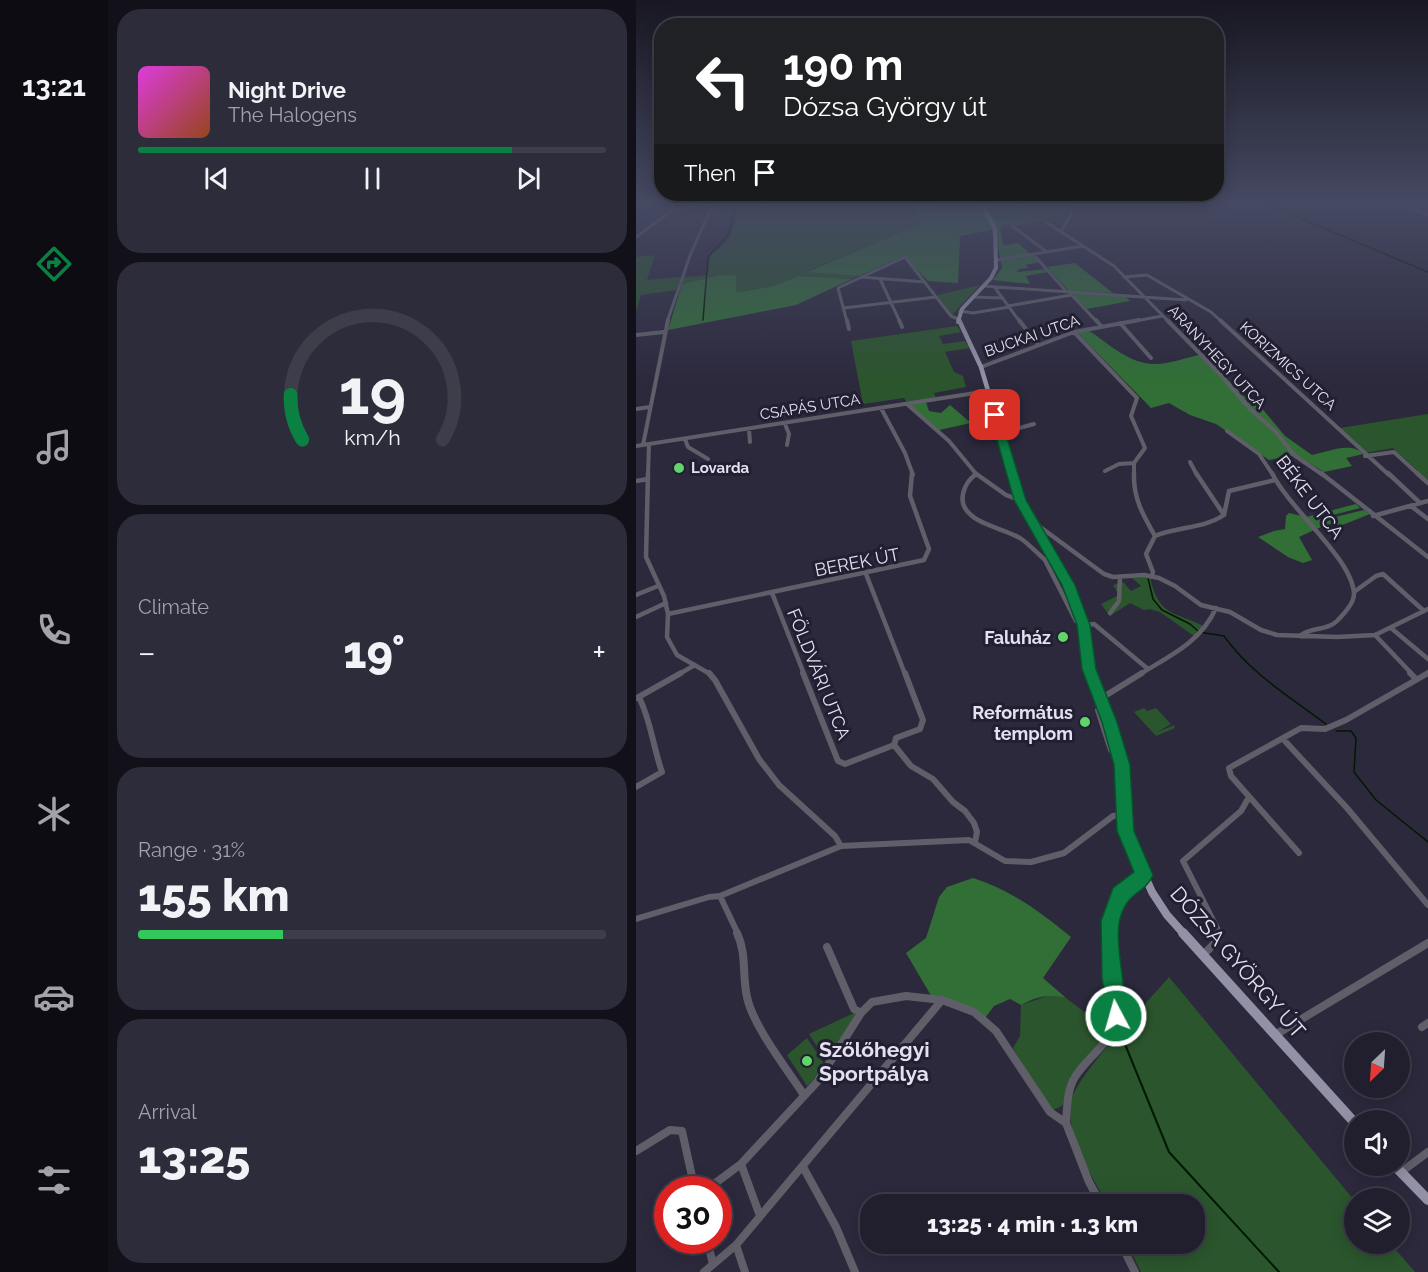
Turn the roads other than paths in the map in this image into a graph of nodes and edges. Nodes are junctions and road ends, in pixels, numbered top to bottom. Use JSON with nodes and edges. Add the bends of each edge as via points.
{"nodes":[{"id":1,"x":687,"y":263,"type":"edge"},
{"id":2,"x":891,"y":263,"type":"edge"},
{"id":3,"x":910,"y":263,"type":"edge"},
{"id":4,"x":996,"y":263,"type":"edge"},
{"id":5,"x":1041,"y":263,"type":"edge"},
{"id":6,"x":1110,"y":263,"type":"edge"},
{"id":7,"x":860,"y":277,"type":"junction"},
{"id":8,"x":1125,"y":277,"type":"junction"},
{"id":9,"x":880,"y":279,"type":"junction"},
{"id":10,"x":925,"y":282,"type":"junction"},
{"id":11,"x":983,"y":286,"type":"junction"},
{"id":12,"x":995,"y":288,"type":"junction"},
{"id":13,"x":1068,"y":293,"type":"junction"},
{"id":14,"x":936,"y":297,"type":"junction"},
{"id":15,"x":972,"y":297,"type":"junction"},
{"id":16,"x":1145,"y":297,"type":"junction"},
{"id":17,"x":1003,"y":298,"type":"junction"},
{"id":18,"x":1188,"y":300,"type":"junction"},
{"id":19,"x":891,"y":303,"type":"junction"},
{"id":20,"x":1009,"y":306,"type":"junction"},
{"id":21,"x":844,"y":308,"type":"junction"},
{"id":22,"x":960,"y":311,"type":"junction"},
{"id":23,"x":1162,"y":315,"type":"junction"},
{"id":24,"x":958,"y":319,"type":"junction"},
{"id":25,"x":1120,"y":323,"type":"junction"},
{"id":26,"x":1101,"y":326,"type":"junction"},
{"id":27,"x":902,"y":327,"type":"dead end"},
{"id":28,"x":849,"y":329,"type":"dead end"},
{"id":29,"x":664,"y":331,"type":"junction"},
{"id":30,"x":1074,"y":332,"type":"junction"},
{"id":31,"x":636,"y":335,"type":"edge"},
{"id":32,"x":1038,"y":345,"type":"junction"},
{"id":33,"x":1151,"y":358,"type":"dead end"},
{"id":34,"x":981,"y":366,"type":"junction"},
{"id":35,"x":988,"y":391,"type":"junction"},
{"id":36,"x":908,"y":405,"type":"junction"},
{"id":37,"x":650,"y":407,"type":"junction"},
{"id":38,"x":881,"y":408,"type":"junction"},
{"id":39,"x":636,"y":409,"type":"edge"},
{"id":40,"x":785,"y":423,"type":"junction"},
{"id":41,"x":1034,"y":424,"type":"dead end"},
{"id":42,"x":749,"y":429,"type":"junction"},
{"id":43,"x":1227,"y":431,"type":"dead end"},
{"id":44,"x":1001,"y":433,"type":"junction"},
{"id":45,"x":685,"y":439,"type":"junction"},
{"id":46,"x":750,"y":442,"type":"dead end"},
{"id":47,"x":787,"y":445,"type":"dead end"},
{"id":48,"x":636,"y":446,"type":"edge"},
{"id":49,"x":647,"y":446,"type":"junction"},
{"id":50,"x":1365,"y":456,"type":"junction"},
{"id":51,"x":708,"y":459,"type":"dead end"},
{"id":52,"x":1191,"y":462,"type":"dead end"},
{"id":53,"x":1134,"y":463,"type":"junction"},
{"id":54,"x":1106,"y":471,"type":"dead end"},
{"id":55,"x":976,"y":474,"type":"junction"},
{"id":56,"x":648,"y":479,"type":"junction"},
{"id":57,"x":1275,"y":480,"type":"junction"},
{"id":58,"x":636,"y":481,"type":"edge"},
{"id":59,"x":1428,"y":483,"type":"edge"},
{"id":60,"x":1020,"y":500,"type":"junction"},
{"id":61,"x":1428,"y":501,"type":"edge"},
{"id":62,"x":1420,"y":503,"type":"junction"},
{"id":63,"x":1411,"y":506,"type":"junction"},
{"id":64,"x":1224,"y":515,"type":"junction"},
{"id":65,"x":1373,"y":516,"type":"junction"},
{"id":66,"x":1428,"y":519,"type":"edge"},
{"id":67,"x":1031,"y":520,"type":"junction"},
{"id":68,"x":1155,"y":536,"type":"junction"},
{"id":69,"x":1428,"y":557,"type":"edge"},
{"id":70,"x":1048,"y":559,"type":"junction"},
{"id":71,"x":866,"y":574,"type":"junction"},
{"id":72,"x":1152,"y":576,"type":"junction"},
{"id":73,"x":1120,"y":577,"type":"junction"},
{"id":74,"x":658,"y":586,"type":"junction"},
{"id":75,"x":772,"y":592,"type":"junction"},
{"id":76,"x":1354,"y":592,"type":"junction"},
{"id":77,"x":636,"y":595,"type":"edge"},
{"id":78,"x":666,"y":603,"type":"junction"},
{"id":79,"x":1216,"y":608,"type":"junction"},
{"id":80,"x":1426,"y":610,"type":"edge"},
{"id":81,"x":1110,"y":613,"type":"dead end"},
{"id":82,"x":668,"y":614,"type":"junction"},
{"id":83,"x":636,"y":617,"type":"edge"},
{"id":84,"x":1083,"y":622,"type":"junction"},
{"id":85,"x":1391,"y":628,"type":"junction"},
{"id":86,"x":1100,"y":629,"type":"joint"},
{"id":87,"x":1375,"y":635,"type":"junction"},
{"id":88,"x":1300,"y":636,"type":"junction"},
{"id":89,"x":1428,"y":659,"type":"edge"},
{"id":90,"x":695,"y":665,"type":"junction"},
{"id":91,"x":1148,"y":669,"type":"junction"},
{"id":92,"x":1428,"y":673,"type":"edge"},
{"id":93,"x":1416,"y":679,"type":"junction"},
{"id":94,"x":638,"y":698,"type":"edge"},
{"id":95,"x":1102,"y":702,"type":"junction"},
{"id":96,"x":1284,"y":740,"type":"junction"},
{"id":97,"x":894,"y":745,"type":"junction"},
{"id":98,"x":1111,"y":750,"type":"dead end"},
{"id":99,"x":636,"y":788,"type":"edge"},
{"id":100,"x":1249,"y":797,"type":"junction"},
{"id":101,"x":1124,"y":814,"type":"junction"},
{"id":102,"x":975,"y":842,"type":"junction"},
{"id":103,"x":841,"y":846,"type":"junction"},
{"id":104,"x":1299,"y":853,"type":"dead end"},
{"id":105,"x":1144,"y":875,"type":"junction"},
{"id":106,"x":720,"y":896,"type":"junction"},
{"id":107,"x":1428,"y":905,"type":"edge"},
{"id":108,"x":636,"y":919,"type":"edge"},
{"id":109,"x":1428,"y":943,"type":"edge"},
{"id":110,"x":827,"y":947,"type":"dead end"},
{"id":111,"x":1202,"y":956,"type":"junction"},
{"id":112,"x":942,"y":1000,"type":"junction"},
{"id":113,"x":861,"y":1013,"type":"junction"},
{"id":114,"x":1274,"y":1036,"type":"junction"},
{"id":115,"x":804,"y":1095,"type":"junction"},
{"id":116,"x":1344,"y":1111,"type":"edge"},
{"id":117,"x":1066,"y":1122,"type":"junction"},
{"id":118,"x":636,"y":1151,"type":"edge"},
{"id":119,"x":1428,"y":1152,"type":"edge"},
{"id":120,"x":1410,"y":1162,"type":"edge"},
{"id":121,"x":741,"y":1164,"type":"junction"},
{"id":122,"x":803,"y":1167,"type":"junction"},
{"id":123,"x":692,"y":1176,"type":"edge"},
{"id":124,"x":725,"y":1176,"type":"edge"},
{"id":125,"x":1405,"y":1176,"type":"edge"},
{"id":126,"x":1096,"y":1194,"type":"edge"},
{"id":127,"x":1428,"y":1200,"type":"edge"},
{"id":128,"x":760,"y":1216,"type":"junction"},
{"id":129,"x":736,"y":1245,"type":"junction"},
{"id":130,"x":710,"y":1254,"type":"edge"},
{"id":131,"x":1126,"y":1254,"type":"edge"},
{"id":132,"x":713,"y":1264,"type":"junction"},
{"id":133,"x":704,"y":1272,"type":"edge"},
{"id":134,"x":745,"y":1272,"type":"edge"},
{"id":135,"x":855,"y":1272,"type":"edge"},
{"id":136,"x":1135,"y":1272,"type":"edge"}],
"edges":[{"from":1,"to":29,"type":"street"},
{"from":2,"to":7,"type":"street"},
{"from":3,"to":10,"type":"street"},
{"from":4,"to":11,"type":"main road","via":[[994,274]]},
{"from":5,"to":13,"type":"street"},
{"from":6,"to":8,"type":"street","name":"ARANYHEGY UTCA"},
{"from":7,"to":9,"type":"street"},
{"from":7,"to":21,"type":"street","via":[[838,288]]},
{"from":8,"to":16,"type":"street","name":"ARANYHEGY UTCA"},
{"from":8,"to":18,"type":"street","name":"KORIZMICS UTCA","via":[[1147,275]]},
{"from":9,"to":10,"type":"street"},
{"from":9,"to":19,"type":"street"},
{"from":10,"to":14,"type":"street"},
{"from":11,"to":12,"type":"street"},
{"from":11,"to":15,"type":"main road"},
{"from":12,"to":13,"type":"street"},
{"from":12,"to":17,"type":"street"},
{"from":13,"to":16,"type":"street"},
{"from":13,"to":20,"type":"street"},
{"from":13,"to":26,"type":"street"},
{"from":14,"to":19,"type":"street"},
{"from":14,"to":24,"type":"street"},
{"from":15,"to":17,"type":"street"},
{"from":15,"to":22,"type":"main road"},
{"from":16,"to":18,"type":"street"},
{"from":16,"to":23,"type":"street","name":"ARANYHEGY UTCA"},
{"from":17,"to":20,"type":"street"},
{"from":18,"to":50,"type":"street","name":"KORIZMICS UTCA","via":[[1211,312],[1251,347]]},
{"from":19,"to":21,"type":"street"},
{"from":19,"to":27,"type":"street"},
{"from":20,"to":22,"type":"street","via":[[973,313]]},
{"from":20,"to":32,"type":"street"},
{"from":21,"to":28,"type":"street"},
{"from":22,"to":24,"type":"main road"},
{"from":23,"to":25,"type":"street","name":"BUCKAI UTCA"},
{"from":23,"to":65,"type":"street","name":"ARANYHEGY UTCA","via":[[1292,452]]},
{"from":24,"to":34,"type":"main road","name":"DÓZSA GYÖRGY ÚT"},
{"from":25,"to":26,"type":"street","name":"BUCKAI UTCA"},
{"from":25,"to":33,"type":"street"},
{"from":26,"to":30,"type":"street","name":"BUCKAI UTCA"},
{"from":29,"to":31,"type":"street"},
{"from":29,"to":37,"type":"street"},
{"from":30,"to":32,"type":"street","name":"BUCKAI UTCA"},
{"from":30,"to":53,"type":"street","via":[[1136,396],[1131,416],[1145,448]]},
{"from":32,"to":34,"type":"street","name":"BUCKAI UTCA"},
{"from":34,"to":35,"type":"main road","name":"DÓZSA GYÖRGY ÚT"},
{"from":35,"to":36,"type":"street","name":"CSAPÁS UTCA"},
{"from":35,"to":44,"type":"main road","name":"DÓZSA GYÖRGY ÚT"},
{"from":36,"to":38,"type":"street","name":"CSAPÁS UTCA"},
{"from":36,"to":55,"type":"street","via":[[949,441]]},
{"from":37,"to":39,"type":"street"},
{"from":37,"to":49,"type":"street"},
{"from":38,"to":40,"type":"street","name":"CSAPÁS UTCA"},
{"from":38,"to":71,"type":"street","name":"BEREK ÚT","via":[[914,477],[910,496],[929,552],[919,563]]},
{"from":40,"to":42,"type":"street","name":"CSAPÁS UTCA"},
{"from":40,"to":47,"type":"street"},
{"from":41,"to":44,"type":"street"},
{"from":42,"to":45,"type":"street","name":"CSAPÁS UTCA"},
{"from":42,"to":46,"type":"street"},
{"from":43,"to":57,"type":"street","name":"BÉKE UTCA","via":[[1259,454]]},
{"from":44,"to":60,"type":"main road","name":"DÓZSA GYÖRGY ÚT"},
{"from":45,"to":49,"type":"street","name":"CSAPÁS UTCA"},
{"from":45,"to":51,"type":"street","via":[[688,447]]},
{"from":48,"to":49,"type":"street"},
{"from":49,"to":56,"type":"street"},
{"from":50,"to":59,"type":"street","via":[[1394,452]]},
{"from":50,"to":62,"type":"street","name":"KORIZMICS UTCA"},
{"from":52,"to":64,"type":"street","via":[[1203,487]]},
{"from":53,"to":54,"type":"street","via":[[1119,464]]},
{"from":53,"to":68,"type":"street","via":[[1133,487],[1139,508]]},
{"from":55,"to":60,"type":"street"},
{"from":55,"to":70,"type":"street","via":[[964,484],[967,513],[1022,539]]},
{"from":56,"to":58,"type":"street"},
{"from":56,"to":74,"type":"street","via":[[646,557]]},
{"from":57,"to":64,"type":"street","via":[[1229,491]]},
{"from":57,"to":76,"type":"street","name":"BÉKE UTCA","via":[[1341,560]]},
{"from":60,"to":67,"type":"main road","name":"DÓZSA GYÖRGY ÚT"},
{"from":61,"to":62,"type":"street"},
{"from":62,"to":63,"type":"street"},
{"from":63,"to":65,"type":"street"},
{"from":63,"to":66,"type":"street"},
{"from":64,"to":68,"type":"street","via":[[1205,525],[1175,528]]},
{"from":65,"to":69,"type":"street"},
{"from":67,"to":70,"type":"main road","name":"DÓZSA GYÖRGY ÚT"},
{"from":67,"to":73,"type":"street","via":[[1098,570]]},
{"from":68,"to":72,"type":"street","via":[[1146,554]]},
{"from":70,"to":84,"type":"main road","name":"DÓZSA GYÖRGY ÚT","via":[[1068,585]]},
{"from":71,"to":75,"type":"street","name":"BEREK ÚT"},
{"from":71,"to":97,"type":"street","via":[[923,720],[920,729],[896,738]]},
{"from":72,"to":73,"type":"street"},
{"from":72,"to":79,"type":"street","via":[[1170,583],[1201,605]]},
{"from":73,"to":81,"type":"street","via":[[1120,597]]},
{"from":74,"to":77,"type":"street"},
{"from":74,"to":78,"type":"street"},
{"from":75,"to":82,"type":"street","name":"BEREK ÚT"},
{"from":75,"to":97,"type":"street","name":"FÖLDVÁRI UTCA","via":[[842,764]]},
{"from":76,"to":80,"type":"street","via":[[1383,574]]},
{"from":76,"to":88,"type":"street","via":[[1353,601],[1336,622]]},
{"from":78,"to":82,"type":"street"},
{"from":78,"to":83,"type":"street"},
{"from":79,"to":88,"type":"street","via":[[1238,615],[1269,634]]},
{"from":79,"to":91,"type":"street","via":[[1212,620],[1192,642]]},
{"from":80,"to":85,"type":"street"},
{"from":82,"to":90,"type":"street","via":[[668,637],[673,649]]},
{"from":84,"to":86,"type":"street"},
{"from":84,"to":95,"type":"main road","name":"DÓZSA GYÖRGY ÚT","via":[[1089,669]]},
{"from":85,"to":87,"type":"street"},
{"from":85,"to":89,"type":"street"},
{"from":86,"to":91,"type":"street"},
{"from":87,"to":88,"type":"street"},
{"from":87,"to":93,"type":"street"},
{"from":90,"to":94,"type":"street"},
{"from":90,"to":103,"type":"street","via":[[715,680],[759,759],[779,785]]},
{"from":91,"to":95,"type":"street"},
{"from":92,"to":93,"type":"street"},
{"from":93,"to":96,"type":"street","via":[[1346,720],[1325,729],[1301,728]]},
{"from":94,"to":99,"type":"street","via":[[649,717],[662,772]]},
{"from":95,"to":98,"type":"street","name":"DÓZSA GYÖRGY ÚT","via":[[1099,714]]},
{"from":95,"to":101,"type":"main road","name":"DÓZSA GYÖRGY ÚT","via":[[1122,765]]},
{"from":96,"to":100,"type":"street","via":[[1229,768],[1230,776]]},
{"from":96,"to":107,"type":"street"},
{"from":97,"to":102,"type":"street","via":[[911,766],[933,779],[965,811],[977,832]]},
{"from":100,"to":104,"type":"street"},
{"from":100,"to":111,"type":"street","via":[[1241,811],[1183,861],[1220,933]]},
{"from":101,"to":102,"type":"street","via":[[1113,816],[1064,853],[1030,862],[1005,861]]},
{"from":101,"to":105,"type":"main road","name":"DÓZSA GYÖRGY ÚT","via":[[1125,831]]},
{"from":102,"to":103,"type":"street","via":[[957,839]]},
{"from":103,"to":106,"type":"street"},
{"from":105,"to":111,"type":"main road","name":"DÓZSA GYÖRGY ÚT","via":[[1160,906]]},
{"from":105,"to":117,"type":"street","via":[[1125,888],[1113,910],[1109,937],[1115,1023],[1107,1042],[1074,1078]]},
{"from":106,"to":108,"type":"street"},
{"from":106,"to":115,"type":"street","via":[[743,946],[747,998]]},
{"from":109,"to":114,"type":"street"},
{"from":110,"to":113,"type":"street","via":[[854,1009]]},
{"from":111,"to":114,"type":"main road","name":"DÓZSA GYÖRGY ÚT"},
{"from":112,"to":113,"type":"street","via":[[906,996],[876,1000]]},
{"from":112,"to":117,"type":"street","via":[[986,1020],[1050,1112]]},
{"from":112,"to":122,"type":"street"},
{"from":113,"to":115,"type":"street","via":[[826,1071]]},
{"from":114,"to":116,"type":"main road","name":"DÓZSA GYÖRGY ÚT"},
{"from":115,"to":121,"type":"street"},
{"from":117,"to":126,"type":"street"},
{"from":118,"to":123,"type":"street","via":[[670,1130],[682,1131]]},
{"from":119,"to":120,"type":"street"},
{"from":121,"to":124,"type":"street"},
{"from":121,"to":128,"type":"street"},
{"from":122,"to":128,"type":"street"},
{"from":122,"to":135,"type":"street"},
{"from":125,"to":127,"type":"main road"},
{"from":128,"to":129,"type":"street"},
{"from":129,"to":132,"type":"street"},
{"from":129,"to":134,"type":"street"},
{"from":130,"to":132,"type":"street"},
{"from":131,"to":136,"type":"street"},
{"from":132,"to":133,"type":"street"}]}
